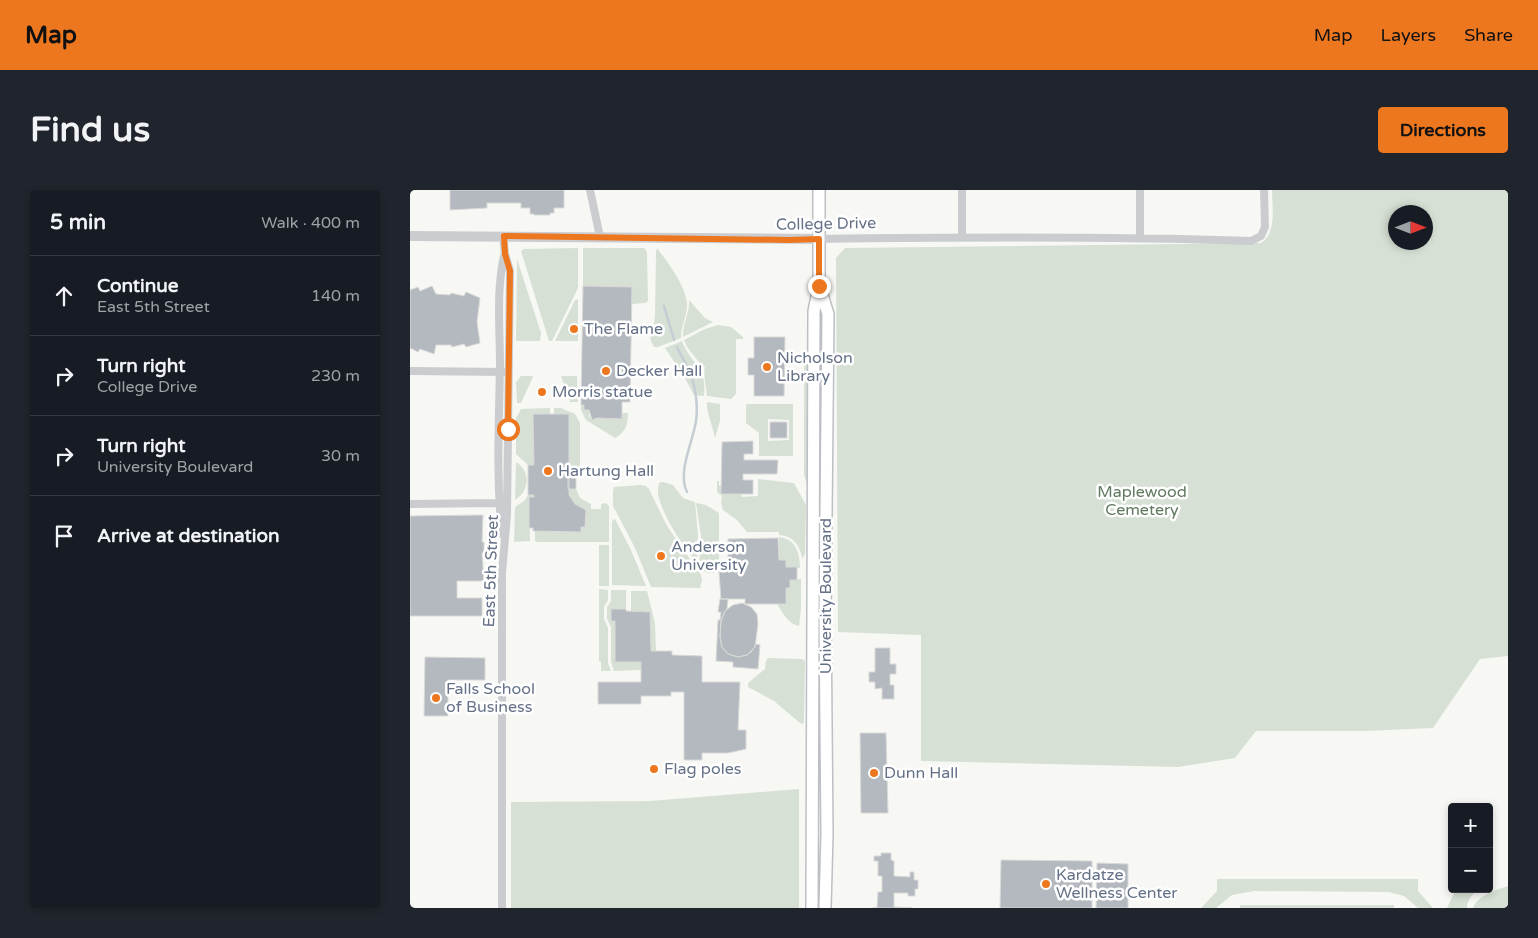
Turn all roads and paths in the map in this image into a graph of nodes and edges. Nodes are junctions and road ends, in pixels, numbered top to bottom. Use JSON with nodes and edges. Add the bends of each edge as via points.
{"nodes":[{"id":1,"x":590,"y":190,"type":"edge"},
{"id":2,"x":819,"y":190,"type":"edge"},
{"id":3,"x":962,"y":190,"type":"edge"},
{"id":4,"x":1140,"y":190,"type":"edge"},
{"id":5,"x":1264,"y":190,"type":"edge"},
{"id":6,"x":410,"y":236,"type":"edge"},
{"id":7,"x":504,"y":236,"type":"junction"},
{"id":8,"x":600,"y":237,"type":"junction"},
{"id":9,"x":962,"y":237,"type":"junction"},
{"id":10,"x":1140,"y":237,"type":"junction"},
{"id":11,"x":819,"y":239,"type":"junction"},
{"id":12,"x":505,"y":254,"type":"junction"},
{"id":13,"x":819,"y":286,"type":"junction"},
{"id":14,"x":814,"y":347,"type":"junction"},
{"id":15,"x":827,"y":347,"type":"junction"},
{"id":16,"x":410,"y":371,"type":"edge"},
{"id":17,"x":500,"y":372,"type":"junction"},
{"id":18,"x":509,"y":372,"type":"junction"},
{"id":19,"x":497,"y":503,"type":"dead end"},
{"id":20,"x":410,"y":504,"type":"edge"},
{"id":21,"x":504,"y":550,"type":"junction"},
{"id":22,"x":819,"y":646,"type":"junction"},
{"id":23,"x":502,"y":908,"type":"edge"},
{"id":24,"x":812,"y":908,"type":"edge"},
{"id":25,"x":825,"y":908,"type":"edge"}],
"edges":[{"from":1,"to":8,"type":"street"},
{"from":2,"to":11,"type":"main road","name":"University Boulevard"},
{"from":3,"to":9,"type":"street"},
{"from":4,"to":10,"type":"street"},
{"from":5,"to":10,"type":"street","name":"College Drive","via":[[1264,227],[1261,236],[1251,241]]},
{"from":6,"to":7,"type":"street","name":"College Drive"},
{"from":7,"to":8,"type":"street","name":"College Drive"},
{"from":7,"to":12,"type":"street","name":"East 5th Street"},
{"from":8,"to":11,"type":"street","name":"College Drive"},
{"from":9,"to":10,"type":"street","name":"College Drive"},
{"from":9,"to":11,"type":"street","name":"College Drive"},
{"from":11,"to":13,"type":"main road","name":"University Boulevard"},
{"from":12,"to":17,"type":"street","via":[[500,273]]},
{"from":12,"to":18,"type":"street","name":"East 5th Street","via":[[510,271]]},
{"from":13,"to":14,"type":"main road","name":"University Boulevard","via":[[814,311]]},
{"from":13,"to":15,"type":"main road","name":"University Boulevard","via":[[828,314]]},
{"from":14,"to":15,"type":"street"},
{"from":14,"to":22,"type":"main road","name":"University Boulevard"},
{"from":15,"to":22,"type":"main road","name":"University Boulevard"},
{"from":16,"to":17,"type":"street"},
{"from":17,"to":18,"type":"street"},
{"from":17,"to":21,"type":"street","via":[[498,504]]},
{"from":18,"to":21,"type":"street","name":"East 5th Street"},
{"from":19,"to":20,"type":"street"},
{"from":21,"to":23,"type":"street","name":"East 5th Street"},
{"from":22,"to":24,"type":"main road","name":"University Boulevard"},
{"from":22,"to":25,"type":"main road","name":"University Boulevard","via":[[827,834]]}]}
